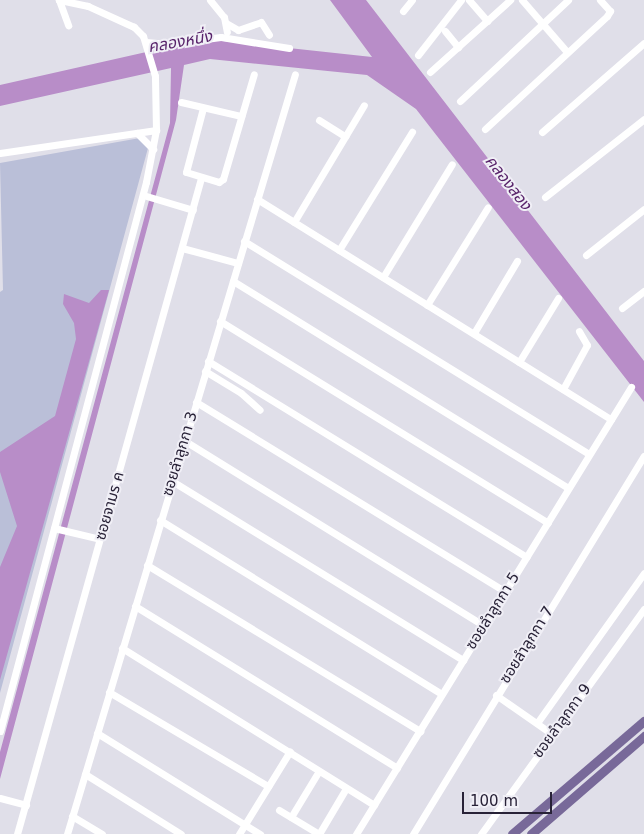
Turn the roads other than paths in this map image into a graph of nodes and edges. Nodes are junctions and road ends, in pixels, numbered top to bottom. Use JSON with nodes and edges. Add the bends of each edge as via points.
{"nodes":[{"id":1,"x":59,"y":0,"type":"edge"},
{"id":2,"x":210,"y":0,"type":"edge"},
{"id":3,"x":412,"y":0,"type":"edge"},
{"id":4,"x":460,"y":0,"type":"edge"},
{"id":5,"x":469,"y":0,"type":"edge"},
{"id":6,"x":510,"y":0,"type":"edge"},
{"id":7,"x":522,"y":0,"type":"edge"},
{"id":8,"x":568,"y":0,"type":"edge"},
{"id":9,"x":600,"y":0,"type":"edge"},
{"id":10,"x":89,"y":3,"type":"edge"},
{"id":11,"x":403,"y":11,"type":"dead end"},
{"id":12,"x":487,"y":21,"type":"junction"},
{"id":13,"x":226,"y":23,"type":"junction"},
{"id":14,"x":542,"y":23,"type":"junction"},
{"id":15,"x":68,"y":25,"type":"dead end"},
{"id":16,"x":227,"y":32,"type":"dead end"},
{"id":17,"x":445,"y":32,"type":"dead end"},
{"id":18,"x":268,"y":35,"type":"dead end"},
{"id":19,"x":147,"y":43,"type":"junction"},
{"id":20,"x":644,"y":43,"type":"edge"},
{"id":21,"x":458,"y":47,"type":"junction"},
{"id":22,"x":289,"y":48,"type":"dead end"},
{"id":23,"x":567,"y":52,"type":"junction"},
{"id":24,"x":418,"y":56,"type":"dead end"},
{"id":25,"x":430,"y":72,"type":"dead end"},
{"id":26,"x":254,"y":74,"type":"dead end"},
{"id":27,"x":296,"y":74,"type":"dead end"},
{"id":28,"x":460,"y":101,"type":"dead end"},
{"id":29,"x":181,"y":102,"type":"dead end"},
{"id":30,"x":364,"y":105,"type":"dead end"},
{"id":31,"x":203,"y":108,"type":"junction"},
{"id":32,"x":241,"y":116,"type":"junction"},
{"id":33,"x":644,"y":119,"type":"edge"},
{"id":34,"x":318,"y":120,"type":"dead end"},
{"id":35,"x":485,"y":129,"type":"dead end"},
{"id":36,"x":156,"y":130,"type":"junction"},
{"id":37,"x":412,"y":132,"type":"dead end"},
{"id":38,"x":542,"y":132,"type":"dead end"},
{"id":39,"x":137,"y":133,"type":"junction"},
{"id":40,"x":346,"y":136,"type":"junction"},
{"id":41,"x":153,"y":149,"type":"junction"},
{"id":42,"x":0,"y":153,"type":"edge"},
{"id":43,"x":452,"y":164,"type":"dead end"},
{"id":44,"x":201,"y":178,"type":"junction"},
{"id":45,"x":149,"y":197,"type":"junction"},
{"id":46,"x":545,"y":197,"type":"dead end"},
{"id":47,"x":257,"y":199,"type":"junction"},
{"id":48,"x":488,"y":207,"type":"dead end"},
{"id":49,"x":644,"y":209,"type":"edge"},
{"id":50,"x":193,"y":210,"type":"junction"},
{"id":51,"x":294,"y":222,"type":"junction"},
{"id":52,"x":244,"y":241,"type":"junction"},
{"id":53,"x":182,"y":248,"type":"junction"},
{"id":54,"x":339,"y":250,"type":"junction"},
{"id":55,"x":586,"y":256,"type":"dead end"},
{"id":56,"x":517,"y":261,"type":"dead end"},
{"id":57,"x":238,"y":263,"type":"junction"},
{"id":58,"x":383,"y":277,"type":"junction"},
{"id":59,"x":233,"y":281,"type":"junction"},
{"id":60,"x":644,"y":291,"type":"edge"},
{"id":61,"x":558,"y":298,"type":"dead end"},
{"id":62,"x":427,"y":305,"type":"junction"},
{"id":63,"x":622,"y":308,"type":"dead end"},
{"id":64,"x":220,"y":321,"type":"junction"},
{"id":65,"x":579,"y":331,"type":"dead end"},
{"id":66,"x":474,"y":333,"type":"junction"},
{"id":67,"x":208,"y":361,"type":"junction"},
{"id":68,"x":518,"y":362,"type":"junction"},
{"id":69,"x":205,"y":371,"type":"junction"},
{"id":70,"x":630,"y":387,"type":"dead end"},
{"id":71,"x":563,"y":390,"type":"junction"},
{"id":72,"x":196,"y":402,"type":"junction"},
{"id":73,"x":260,"y":410,"type":"dead end"},
{"id":74,"x":611,"y":419,"type":"junction"},
{"id":75,"x":184,"y":441,"type":"junction"},
{"id":76,"x":589,"y":454,"type":"junction"},
{"id":77,"x":644,"y":456,"type":"edge"},
{"id":78,"x":172,"y":481,"type":"junction"},
{"id":79,"x":568,"y":488,"type":"junction"},
{"id":80,"x":160,"y":520,"type":"junction"},
{"id":81,"x":548,"y":523,"type":"junction"},
{"id":82,"x":57,"y":528,"type":"junction"},
{"id":83,"x":100,"y":539,"type":"junction"},
{"id":84,"x":526,"y":557,"type":"junction"},
{"id":85,"x":147,"y":565,"type":"junction"},
{"id":86,"x":644,"y":573,"type":"edge"},
{"id":87,"x":505,"y":591,"type":"junction"},
{"id":88,"x":135,"y":606,"type":"junction"},
{"id":89,"x":644,"y":609,"type":"edge"},
{"id":90,"x":484,"y":626,"type":"junction"},
{"id":91,"x":122,"y":648,"type":"junction"},
{"id":92,"x":463,"y":660,"type":"junction"},
{"id":93,"x":109,"y":692,"type":"junction"},
{"id":94,"x":442,"y":694,"type":"junction"},
{"id":95,"x":496,"y":695,"type":"junction"},
{"id":96,"x":644,"y":722,"type":"edge"},
{"id":97,"x":537,"y":723,"type":"junction"},
{"id":98,"x":0,"y":731,"type":"edge"},
{"id":99,"x":420,"y":731,"type":"junction"},
{"id":100,"x":97,"y":733,"type":"junction"},
{"id":101,"x":552,"y":734,"type":"junction"},
{"id":102,"x":644,"y":736,"type":"edge"},
{"id":103,"x":290,"y":751,"type":"junction"},
{"id":104,"x":397,"y":768,"type":"junction"},
{"id":105,"x":85,"y":774,"type":"junction"},
{"id":106,"x":317,"y":774,"type":"dead end"},
{"id":107,"x":268,"y":786,"type":"junction"},
{"id":108,"x":345,"y":790,"type":"dead end"},
{"id":109,"x":0,"y":798,"type":"edge"},
{"id":110,"x":374,"y":804,"type":"junction"},
{"id":111,"x":26,"y":805,"type":"junction"},
{"id":112,"x":545,"y":806,"type":"junction"},
{"id":113,"x":279,"y":810,"type":"dead end"},
{"id":114,"x":554,"y":814,"type":"junction"},
{"id":115,"x":72,"y":816,"type":"junction"},
{"id":116,"x":291,"y":817,"type":"junction"},
{"id":117,"x":244,"y":825,"type":"junction"},
{"id":118,"x":18,"y":834,"type":"edge"},
{"id":119,"x":67,"y":834,"type":"edge"},
{"id":120,"x":102,"y":834,"type":"edge"},
{"id":121,"x":181,"y":834,"type":"edge"},
{"id":122,"x":239,"y":834,"type":"edge"},
{"id":123,"x":260,"y":834,"type":"edge"},
{"id":124,"x":319,"y":834,"type":"edge"},
{"id":125,"x":356,"y":834,"type":"edge"},
{"id":126,"x":412,"y":834,"type":"edge"},
{"id":127,"x":482,"y":834,"type":"edge"},
{"id":128,"x":512,"y":834,"type":"edge"},
{"id":129,"x":531,"y":834,"type":"edge"}],
"edges":[{"from":1,"to":10,"type":"street"},
{"from":1,"to":15,"type":"street"},
{"from":2,"to":13,"type":"street"},
{"from":3,"to":11,"type":"street"},
{"from":4,"to":24,"type":"street"},
{"from":5,"to":12,"type":"street"},
{"from":6,"to":12,"type":"street"},
{"from":7,"to":14,"type":"street"},
{"from":8,"to":14,"type":"street"},
{"from":9,"to":23,"type":"street","via":[[609,14]]},
{"from":10,"to":19,"type":"street","via":[[134,27]]},
{"from":12,"to":21,"type":"street"},
{"from":13,"to":16,"type":"street"},
{"from":13,"to":18,"type":"street","via":[[238,30],[261,22]]},
{"from":14,"to":23,"type":"street"},
{"from":14,"to":28,"type":"street"},
{"from":17,"to":21,"type":"street"},
{"from":19,"to":22,"type":"street","via":[[221,38]]},
{"from":19,"to":36,"type":"street","via":[[155,76]]},
{"from":20,"to":38,"type":"street"},
{"from":21,"to":25,"type":"street"},
{"from":23,"to":35,"type":"street"},
{"from":26,"to":32,"type":"street"},
{"from":27,"to":47,"type":"street","name":"ซอยลำลูกกา 3"},
{"from":29,"to":31,"type":"street"},
{"from":30,"to":40,"type":"street"},
{"from":31,"to":32,"type":"street"},
{"from":31,"to":44,"type":"street","via":[[186,170],[188,174]]},
{"from":32,"to":44,"type":"street","via":[[223,179],[219,182]]},
{"from":33,"to":46,"type":"street"},
{"from":34,"to":40,"type":"street"},
{"from":36,"to":39,"type":"street"},
{"from":36,"to":41,"type":"street"},
{"from":37,"to":54,"type":"street"},
{"from":39,"to":41,"type":"street"},
{"from":39,"to":42,"type":"street"},
{"from":40,"to":51,"type":"street"},
{"from":41,"to":45,"type":"street"},
{"from":43,"to":58,"type":"street"},
{"from":44,"to":50,"type":"street","name":"ซอยจามร ค"},
{"from":45,"to":50,"type":"street"},
{"from":45,"to":82,"type":"street"},
{"from":47,"to":51,"type":"street"},
{"from":47,"to":52,"type":"street","name":"ซอยลำลูกกา 3"},
{"from":48,"to":62,"type":"street"},
{"from":49,"to":55,"type":"street"},
{"from":50,"to":53,"type":"street","name":"ซอยจามร ค"},
{"from":51,"to":54,"type":"street"},
{"from":52,"to":57,"type":"street","name":"ซอยลำลูกกา 3"},
{"from":52,"to":76,"type":"street"},
{"from":53,"to":57,"type":"street"},
{"from":53,"to":83,"type":"street","name":"ซอยจามร ค"},
{"from":54,"to":58,"type":"street"},
{"from":56,"to":66,"type":"street"},
{"from":57,"to":59,"type":"street","name":"ซอยลำลูกกา 3"},
{"from":58,"to":62,"type":"street"},
{"from":59,"to":64,"type":"street","name":"ซอยลำลูกกา 3"},
{"from":59,"to":79,"type":"street"},
{"from":60,"to":63,"type":"street"},
{"from":61,"to":68,"type":"street"},
{"from":62,"to":66,"type":"street"},
{"from":64,"to":67,"type":"street","name":"ซอยลำลูกกา 3"},
{"from":64,"to":81,"type":"street"},
{"from":65,"to":71,"type":"street","via":[[587,345]]},
{"from":66,"to":68,"type":"street"},
{"from":67,"to":69,"type":"street","name":"ซอยลำลูกกา 3"},
{"from":67,"to":84,"type":"street"},
{"from":68,"to":71,"type":"street"},
{"from":69,"to":72,"type":"street","name":"ซอยลำลูกกา 3"},
{"from":69,"to":73,"type":"street","via":[[241,393]]},
{"from":70,"to":74,"type":"street","name":"ซอยลำลูกกา 5"},
{"from":71,"to":74,"type":"street"},
{"from":72,"to":75,"type":"street","name":"ซอยลำลูกกา 3"},
{"from":72,"to":87,"type":"street"},
{"from":74,"to":76,"type":"street","name":"ซอยลำลูกกา 5"},
{"from":75,"to":78,"type":"street","name":"ซอยลำลูกกา 3"},
{"from":75,"to":90,"type":"street"},
{"from":76,"to":79,"type":"street","name":"ซอยลำลูกกา 5"},
{"from":77,"to":95,"type":"street","name":"ซอยลำลูกกา 7"},
{"from":78,"to":80,"type":"street","name":"ซอยลำลูกกา 3"},
{"from":78,"to":92,"type":"street"},
{"from":79,"to":81,"type":"street","name":"ซอยลำลูกกา 5"},
{"from":80,"to":85,"type":"street","name":"ซอยลำลูกกา 3"},
{"from":80,"to":94,"type":"street"},
{"from":81,"to":84,"type":"street","name":"ซอยลำลูกกา 5"},
{"from":82,"to":83,"type":"street"},
{"from":82,"to":98,"type":"street"},
{"from":83,"to":111,"type":"street","name":"ซอยจามร ค"},
{"from":84,"to":87,"type":"street","name":"ซอยลำลูกกา 5"},
{"from":85,"to":88,"type":"street","name":"ซอยลำลูกกา 3"},
{"from":85,"to":99,"type":"street"},
{"from":86,"to":97,"type":"street"},
{"from":87,"to":90,"type":"street","name":"ซอยลำลูกกา 5"},
{"from":88,"to":91,"type":"street","name":"ซอยลำลูกกา 3"},
{"from":88,"to":104,"type":"street"},
{"from":89,"to":101,"type":"street","name":"ซอยลำลูกกา 9"},
{"from":90,"to":92,"type":"street","name":"ซอยลำลูกกา 5"},
{"from":91,"to":93,"type":"street","name":"ซอยลำลูกกา 3"},
{"from":91,"to":103,"type":"street"},
{"from":92,"to":94,"type":"street","name":"ซอยลำลูกกา 5"},
{"from":93,"to":100,"type":"street","name":"ซอยลำลูกกา 3"},
{"from":93,"to":107,"type":"street"},
{"from":94,"to":99,"type":"street","name":"ซอยลำลูกกา 5"},
{"from":95,"to":97,"type":"street"},
{"from":95,"to":126,"type":"street","name":"ซอยลำลูกกา 7"},
{"from":96,"to":112,"type":"main road"},
{"from":97,"to":101,"type":"street"},
{"from":99,"to":104,"type":"street","name":"ซอยลำลูกกา 5"},
{"from":100,"to":105,"type":"street","name":"ซอยลำลูกกา 3"},
{"from":100,"to":117,"type":"street"},
{"from":101,"to":127,"type":"street","name":"ซอยลำลูกกา 9"},
{"from":102,"to":114,"type":"main road"},
{"from":103,"to":107,"type":"street"},
{"from":103,"to":110,"type":"street"},
{"from":104,"to":110,"type":"street","name":"ซอยลำลูกกา 5"},
{"from":105,"to":115,"type":"street","name":"ซอยลำลูกกา 3"},
{"from":105,"to":121,"type":"street"},
{"from":106,"to":116,"type":"street"},
{"from":107,"to":117,"type":"street"},
{"from":108,"to":124,"type":"street"},
{"from":109,"to":111,"type":"street"},
{"from":110,"to":125,"type":"street","name":"ซอยลำลูกกา 5"},
{"from":111,"to":118,"type":"street","name":"ซอยจามร ค"},
{"from":112,"to":114,"type":"main road"},
{"from":112,"to":128,"type":"main road"},
{"from":113,"to":116,"type":"street"},
{"from":114,"to":129,"type":"main road"},
{"from":115,"to":119,"type":"street","name":"ซอยลำลูกกา 3"},
{"from":115,"to":120,"type":"street"},
{"from":116,"to":124,"type":"street"},
{"from":117,"to":122,"type":"street"},
{"from":117,"to":123,"type":"street"}]}
